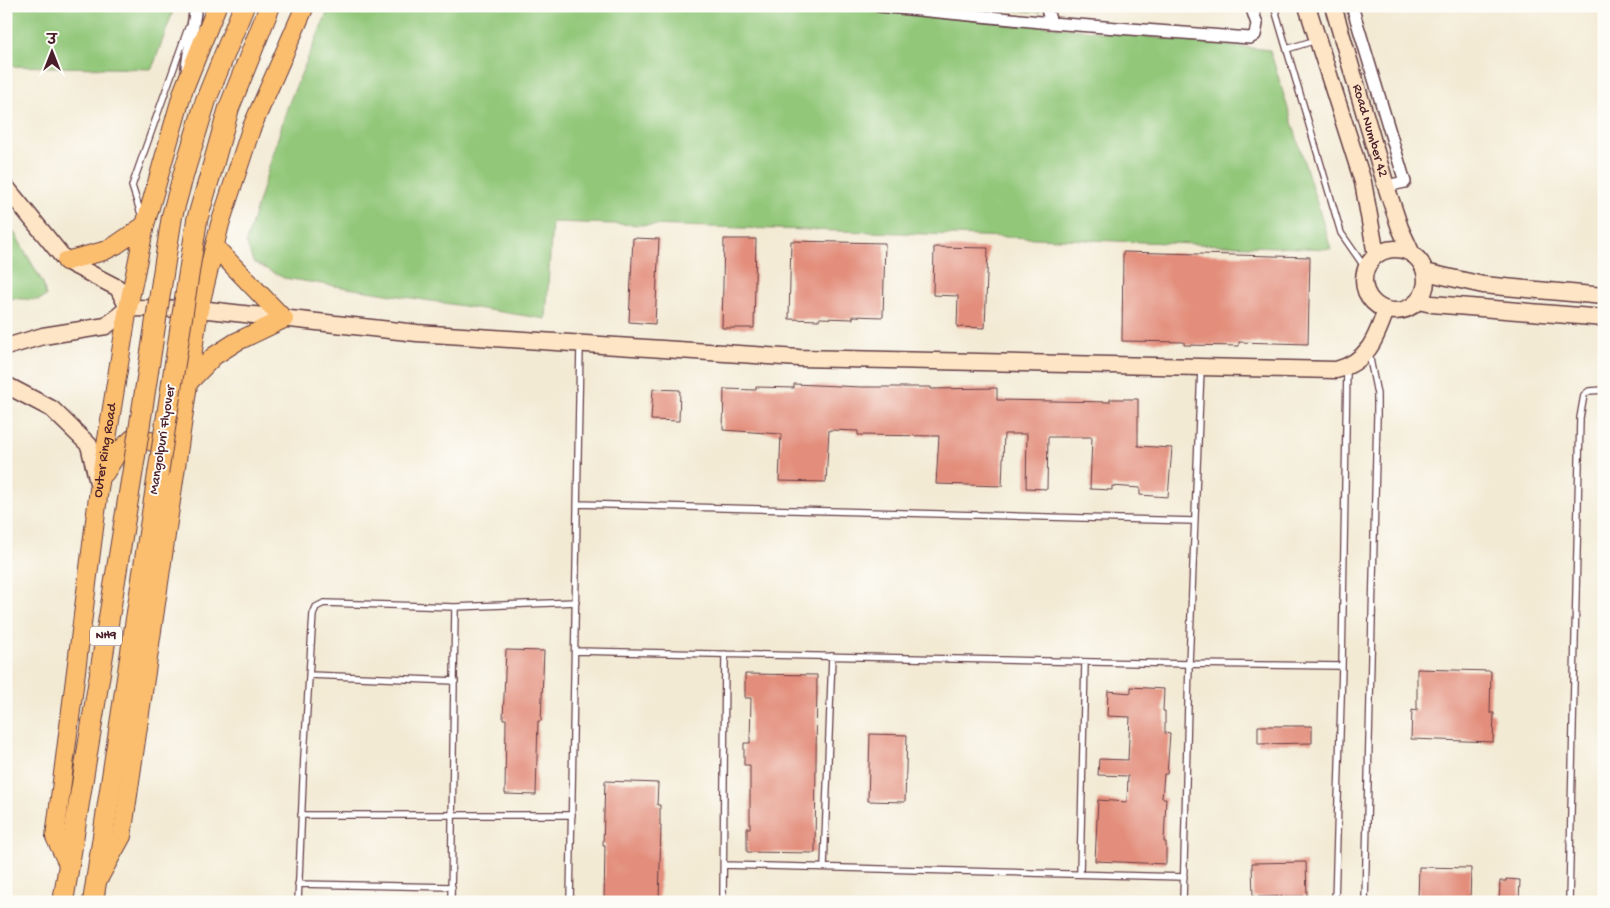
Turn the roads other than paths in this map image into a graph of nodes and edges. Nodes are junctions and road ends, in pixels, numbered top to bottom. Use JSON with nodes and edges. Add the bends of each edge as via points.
{"nodes":[{"id":1,"x":196,"y":6,"type":"edge"},
{"id":2,"x":218,"y":6,"type":"edge"},
{"id":3,"x":244,"y":6,"type":"edge"},
{"id":4,"x":270,"y":6,"type":"edge"},
{"id":5,"x":305,"y":6,"type":"edge"},
{"id":6,"x":878,"y":6,"type":"edge"},
{"id":7,"x":1046,"y":6,"type":"edge"},
{"id":8,"x":1251,"y":6,"type":"edge"},
{"id":9,"x":1274,"y":6,"type":"edge"},
{"id":10,"x":1307,"y":6,"type":"edge"},
{"id":11,"x":1333,"y":6,"type":"edge"},
{"id":12,"x":1352,"y":6,"type":"edge"},
{"id":13,"x":1051,"y":22,"type":"junction"},
{"id":14,"x":1318,"y":40,"type":"junction"},
{"id":15,"x":1287,"y":48,"type":"junction"},
{"id":16,"x":183,"y":91,"type":"junction"},
{"id":17,"x":1390,"y":130,"type":"junction"},
{"id":18,"x":1371,"y":134,"type":"junction"},
{"id":19,"x":1386,"y":186,"type":"junction"},
{"id":20,"x":6,"y":187,"type":"edge"},
{"id":21,"x":145,"y":225,"type":"junction"},
{"id":22,"x":215,"y":247,"type":"junction"},
{"id":23,"x":1412,"y":254,"type":"junction"},
{"id":24,"x":1376,"y":255,"type":"junction"},
{"id":25,"x":66,"y":261,"type":"junction"},
{"id":26,"x":1366,"y":268,"type":"junction"},
{"id":27,"x":1425,"y":272,"type":"junction"},
{"id":28,"x":1604,"y":296,"type":"edge"},
{"id":29,"x":1418,"y":301,"type":"junction"},
{"id":30,"x":128,"y":308,"type":"junction"},
{"id":31,"x":199,"y":309,"type":"junction"},
{"id":32,"x":1386,"y":310,"type":"junction"},
{"id":33,"x":284,"y":318,"type":"junction"},
{"id":34,"x":1604,"y":318,"type":"edge"},
{"id":35,"x":580,"y":344,"type":"junction"},
{"id":36,"x":6,"y":347,"type":"edge"},
{"id":37,"x":1368,"y":349,"type":"junction"},
{"id":38,"x":1202,"y":367,"type":"junction"},
{"id":39,"x":1347,"y":367,"type":"junction"},
{"id":40,"x":189,"y":382,"type":"junction"},
{"id":41,"x":6,"y":385,"type":"edge"},
{"id":42,"x":1604,"y":390,"type":"edge"},
{"id":43,"x":176,"y":471,"type":"junction"},
{"id":44,"x":99,"y":490,"type":"junction"},
{"id":45,"x":577,"y":504,"type":"junction"},
{"id":46,"x":1194,"y":521,"type":"junction"},
{"id":47,"x":576,"y":602,"type":"junction"},
{"id":48,"x":455,"y":607,"type":"junction"},
{"id":49,"x":575,"y":651,"type":"junction"},
{"id":50,"x":726,"y":654,"type":"junction"},
{"id":51,"x":832,"y":656,"type":"junction"},
{"id":52,"x":1085,"y":662,"type":"junction"},
{"id":53,"x":1189,"y":664,"type":"junction"},
{"id":54,"x":1342,"y":666,"type":"junction"},
{"id":55,"x":309,"y":675,"type":"junction"},
{"id":56,"x":455,"y":681,"type":"junction"},
{"id":57,"x":301,"y":815,"type":"junction"},
{"id":58,"x":454,"y":815,"type":"junction"},
{"id":59,"x":572,"y":815,"type":"junction"},
{"id":60,"x":724,"y":865,"type":"junction"},
{"id":61,"x":69,"y":866,"type":"junction"},
{"id":62,"x":824,"y":867,"type":"junction"},
{"id":63,"x":1080,"y":874,"type":"junction"},
{"id":64,"x":1184,"y":877,"type":"junction"},
{"id":65,"x":298,"y":884,"type":"junction"},
{"id":66,"x":452,"y":887,"type":"junction"},
{"id":67,"x":95,"y":892,"type":"edge"},
{"id":68,"x":63,"y":902,"type":"edge"},
{"id":69,"x":298,"y":902,"type":"edge"},
{"id":70,"x":451,"y":902,"type":"edge"},
{"id":71,"x":570,"y":902,"type":"edge"},
{"id":72,"x":724,"y":902,"type":"edge"},
{"id":73,"x":1183,"y":902,"type":"edge"},
{"id":74,"x":1336,"y":902,"type":"edge"},
{"id":75,"x":1365,"y":902,"type":"edge"},
{"id":76,"x":1569,"y":902,"type":"edge"}],
"edges":[{"from":1,"to":16,"type":"street"},
{"from":1,"to":21,"type":"lane","via":[[132,186]]},
{"from":2,"to":16,"type":"main road","name":"Outer Ring Road"},
{"from":3,"to":61,"type":"highway","name":"Mangolpuri Flyover","number":"NH9","bridge":true,"via":[[206,100],[172,216]]},
{"from":4,"to":67,"type":"highway","name":"Mangolpuri Flyover","bridge":true,"via":[[229,108],[197,220]]},
{"from":5,"to":22,"type":"main road","via":[[250,129]]},
{"from":6,"to":13,"type":"street"},
{"from":7,"to":13,"type":"street"},
{"from":8,"to":13,"type":"street","via":[[1257,26],[1255,35],[1250,38]]},
{"from":9,"to":15,"type":"lane"},
{"from":10,"to":14,"type":"street","name":"Road Number 42"},
{"from":11,"to":18,"type":"street","name":"Road Number 42"},
{"from":12,"to":17,"type":"street"},
{"from":14,"to":15,"type":"lane"},
{"from":14,"to":24,"type":"street","name":"Road Number 42","via":[[1363,182]]},
{"from":15,"to":26,"type":"lane","via":[[1341,233]]},
{"from":16,"to":21,"type":"main road","name":"Outer Ring Road"},
{"from":17,"to":18,"type":"street"},
{"from":17,"to":19,"type":"street","via":[[1405,182]]},
{"from":18,"to":19,"type":"street","name":"Road Number 42"},
{"from":19,"to":23,"type":"street","name":"Road Number 42"},
{"from":20,"to":25,"type":"street"},
{"from":21,"to":25,"type":"main road","via":[[116,245]]},
{"from":21,"to":30,"type":"main road","name":"Outer Ring Road"},
{"from":22,"to":31,"type":"main road"},
{"from":22,"to":33,"type":"main road"},
{"from":23,"to":24,"type":"street","via":[[1394,249]]},
{"from":23,"to":27,"type":"street"},
{"from":24,"to":26,"type":"street"},
{"from":25,"to":30,"type":"street","via":[[118,288]]},
{"from":26,"to":32,"type":"street","via":[[1364,281],[1367,293]]},
{"from":27,"to":28,"type":"street","via":[[1483,285]]},
{"from":27,"to":29,"type":"street","via":[[1423,293]]},
{"from":29,"to":32,"type":"street","via":[[1408,308]]},
{"from":29,"to":34,"type":"street"},
{"from":30,"to":31,"type":"street"},
{"from":30,"to":36,"type":"street","via":[[106,326],[43,336]]},
{"from":30,"to":44,"type":"main road","name":"Outer Ring Road"},
{"from":31,"to":33,"type":"street"},
{"from":31,"to":40,"type":"main road"},
{"from":32,"to":37,"type":"street"},
{"from":33,"to":35,"type":"street","via":[[417,333]]},
{"from":33,"to":40,"type":"main road","via":[[214,356]]},
{"from":35,"to":38,"type":"street","via":[[799,358]]},
{"from":35,"to":45,"type":"lane"},
{"from":37,"to":39,"type":"street","via":[[1364,356]]},
{"from":37,"to":75,"type":"lane","via":[[1378,394],[1378,416]]},
{"from":38,"to":39,"type":"street","via":[[1336,370]]},
{"from":38,"to":46,"type":"lane"},
{"from":39,"to":54,"type":"lane"},
{"from":40,"to":43,"type":"main road"},
{"from":41,"to":44,"type":"street","via":[[52,409],[89,445]]},
{"from":42,"to":76,"type":"lane","via":[[1584,394],[1580,418]]},
{"from":43,"to":44,"type":"main road","via":[[168,453],[158,445],[148,439],[133,438],[109,464]]},
{"from":43,"to":67,"type":"main road","via":[[122,836]]},
{"from":44,"to":61,"type":"main road","name":"Outer Ring Road","via":[[55,837]]},
{"from":45,"to":46,"type":"lane"},
{"from":45,"to":47,"type":"lane"},
{"from":46,"to":53,"type":"lane"},
{"from":47,"to":48,"type":"lane"},
{"from":47,"to":49,"type":"lane"},
{"from":48,"to":55,"type":"lane","via":[[324,603],[316,607],[313,614]]},
{"from":48,"to":56,"type":"lane"},
{"from":49,"to":50,"type":"lane"},
{"from":49,"to":59,"type":"lane"},
{"from":50,"to":51,"type":"lane"},
{"from":50,"to":60,"type":"lane"},
{"from":51,"to":52,"type":"lane"},
{"from":51,"to":62,"type":"lane"},
{"from":52,"to":53,"type":"lane"},
{"from":52,"to":63,"type":"lane"},
{"from":53,"to":54,"type":"lane"},
{"from":53,"to":64,"type":"lane"},
{"from":54,"to":74,"type":"lane"},
{"from":55,"to":56,"type":"lane"},
{"from":55,"to":57,"type":"lane"},
{"from":56,"to":58,"type":"lane"},
{"from":57,"to":58,"type":"lane"},
{"from":57,"to":65,"type":"lane"},
{"from":58,"to":59,"type":"lane"},
{"from":58,"to":66,"type":"lane"},
{"from":59,"to":71,"type":"lane"},
{"from":60,"to":62,"type":"lane"},
{"from":60,"to":72,"type":"lane"},
{"from":61,"to":68,"type":"highway","number":"NH9"},
{"from":62,"to":63,"type":"lane"},
{"from":63,"to":64,"type":"lane"},
{"from":64,"to":73,"type":"lane"},
{"from":65,"to":66,"type":"lane"},
{"from":65,"to":69,"type":"lane"},
{"from":66,"to":70,"type":"lane"}]}
